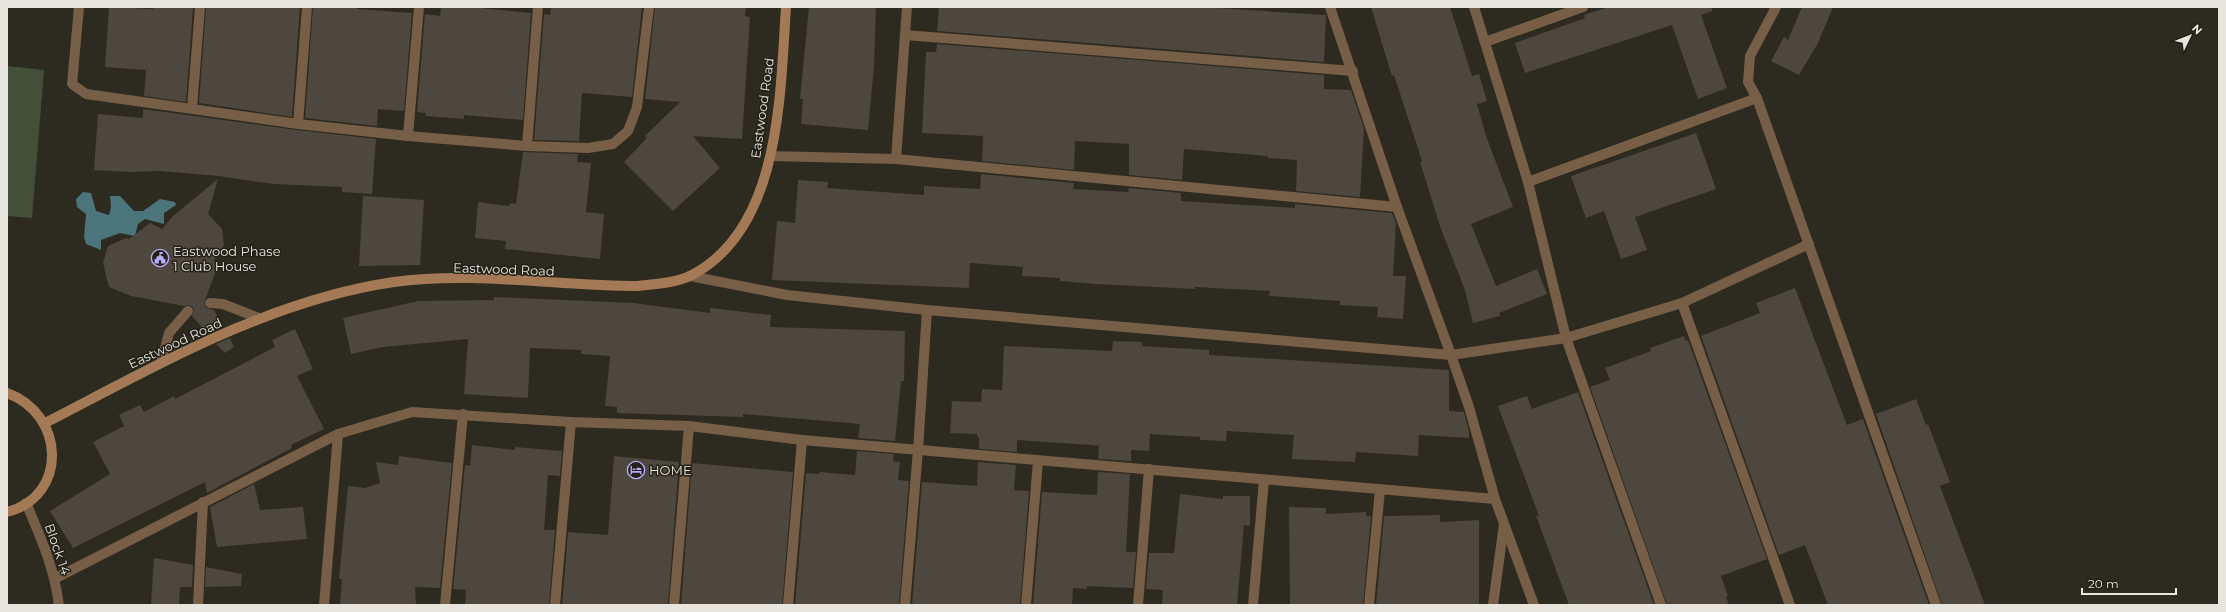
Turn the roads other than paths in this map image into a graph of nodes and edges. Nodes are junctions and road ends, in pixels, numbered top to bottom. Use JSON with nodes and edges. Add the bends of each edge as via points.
{"nodes":[{"id":1,"x":79,"y":7,"type":"edge"},
{"id":2,"x":200,"y":7,"type":"edge"},
{"id":3,"x":307,"y":7,"type":"edge"},
{"id":4,"x":419,"y":7,"type":"edge"},
{"id":5,"x":538,"y":7,"type":"edge"},
{"id":6,"x":649,"y":7,"type":"edge"},
{"id":7,"x":786,"y":7,"type":"edge"},
{"id":8,"x":908,"y":7,"type":"edge"},
{"id":9,"x":1330,"y":7,"type":"edge"},
{"id":10,"x":1474,"y":7,"type":"edge"},
{"id":11,"x":1583,"y":7,"type":"edge"},
{"id":12,"x":1776,"y":7,"type":"edge"},
{"id":13,"x":905,"y":35,"type":"junction"},
{"id":14,"x":1485,"y":42,"type":"junction"},
{"id":15,"x":1353,"y":71,"type":"junction"},
{"id":16,"x":1757,"y":98,"type":"junction"},
{"id":17,"x":192,"y":108,"type":"junction"},
{"id":18,"x":298,"y":124,"type":"junction"},
{"id":19,"x":408,"y":136,"type":"junction"},
{"id":20,"x":527,"y":146,"type":"junction"},
{"id":21,"x":770,"y":156,"type":"junction"},
{"id":22,"x":896,"y":159,"type":"junction"},
{"id":23,"x":1528,"y":182,"type":"junction"},
{"id":24,"x":1397,"y":207,"type":"junction"},
{"id":25,"x":1808,"y":244,"type":"junction"},
{"id":26,"x":690,"y":276,"type":"junction"},
{"id":27,"x":210,"y":303,"type":"dead end"},
{"id":28,"x":1682,"y":303,"type":"junction"},
{"id":29,"x":927,"y":310,"type":"junction"},
{"id":30,"x":188,"y":311,"type":"dead end"},
{"id":31,"x":259,"y":318,"type":"junction"},
{"id":32,"x":1566,"y":338,"type":"junction"},
{"id":33,"x":1451,"y":355,"type":"junction"},
{"id":34,"x":161,"y":363,"type":"junction"},
{"id":35,"x":7,"y":393,"type":"edge"},
{"id":36,"x":463,"y":414,"type":"junction"},
{"id":37,"x":571,"y":422,"type":"junction"},
{"id":38,"x":45,"y":423,"type":"junction"},
{"id":39,"x":689,"y":426,"type":"junction"},
{"id":40,"x":338,"y":434,"type":"junction"},
{"id":41,"x":802,"y":440,"type":"junction"},
{"id":42,"x":918,"y":450,"type":"junction"},
{"id":43,"x":1038,"y":461,"type":"junction"},
{"id":44,"x":1149,"y":469,"type":"junction"},
{"id":45,"x":1264,"y":480,"type":"junction"},
{"id":46,"x":1380,"y":490,"type":"junction"},
{"id":47,"x":1495,"y":499,"type":"junction"},
{"id":48,"x":203,"y":502,"type":"junction"},
{"id":49,"x":26,"y":503,"type":"junction"},
{"id":50,"x":7,"y":512,"type":"edge"},
{"id":51,"x":1504,"y":523,"type":"junction"},
{"id":52,"x":56,"y":578,"type":"junction"},
{"id":53,"x":59,"y":605,"type":"edge"},
{"id":54,"x":198,"y":605,"type":"edge"},
{"id":55,"x":324,"y":605,"type":"edge"},
{"id":56,"x":445,"y":605,"type":"edge"},
{"id":57,"x":556,"y":605,"type":"edge"},
{"id":58,"x":674,"y":605,"type":"edge"},
{"id":59,"x":788,"y":605,"type":"edge"},
{"id":60,"x":905,"y":605,"type":"edge"},
{"id":61,"x":1026,"y":605,"type":"edge"},
{"id":62,"x":1138,"y":605,"type":"edge"},
{"id":63,"x":1253,"y":605,"type":"edge"},
{"id":64,"x":1369,"y":605,"type":"edge"},
{"id":65,"x":1492,"y":605,"type":"edge"},
{"id":66,"x":1534,"y":605,"type":"edge"},
{"id":67,"x":1661,"y":605,"type":"edge"},
{"id":68,"x":1790,"y":605,"type":"edge"},
{"id":69,"x":1936,"y":605,"type":"edge"}],
"edges":[{"from":1,"to":17,"type":"street","via":[[72,84],[78,90],[86,94]]},
{"from":2,"to":17,"type":"street"},
{"from":3,"to":18,"type":"street"},
{"from":4,"to":19,"type":"street"},
{"from":5,"to":20,"type":"street"},
{"from":6,"to":20,"type":"street","via":[[638,107],[628,131],[613,144],[588,148]]},
{"from":7,"to":21,"type":"main road","name":"Eastwood Road"},
{"from":8,"to":13,"type":"street"},
{"from":9,"to":15,"type":"street"},
{"from":10,"to":14,"type":"street"},
{"from":11,"to":14,"type":"street"},
{"from":12,"to":16,"type":"street","via":[[1750,56],[1748,82]]},
{"from":13,"to":15,"type":"street"},
{"from":13,"to":22,"type":"street"},
{"from":14,"to":23,"type":"street"},
{"from":15,"to":24,"type":"street"},
{"from":16,"to":23,"type":"street"},
{"from":16,"to":25,"type":"street"},
{"from":17,"to":18,"type":"street"},
{"from":18,"to":19,"type":"street"},
{"from":19,"to":20,"type":"street"},
{"from":21,"to":22,"type":"street"},
{"from":21,"to":26,"type":"main road","name":"Eastwood Road","via":[[760,192],[749,217],[735,239],[719,258]]},
{"from":22,"to":24,"type":"street"},
{"from":23,"to":32,"type":"street"},
{"from":24,"to":33,"type":"street"},
{"from":25,"to":28,"type":"street"},
{"from":25,"to":69,"type":"street"},
{"from":26,"to":29,"type":"street","via":[[787,295]]},
{"from":26,"to":31,"type":"main road","name":"Eastwood Road","via":[[665,283],[638,286],[463,279],[395,282],[330,296]]},
{"from":27,"to":31,"type":"street","via":[[223,304]]},
{"from":28,"to":32,"type":"street"},
{"from":28,"to":68,"type":"street"},
{"from":29,"to":33,"type":"street"},
{"from":29,"to":42,"type":"street"},
{"from":30,"to":34,"type":"street","via":[[169,333]]},
{"from":31,"to":34,"type":"main road","name":"Eastwood Road"},
{"from":32,"to":33,"type":"street"},
{"from":32,"to":67,"type":"street"},
{"from":33,"to":47,"type":"street","via":[[1469,407]]},
{"from":34,"to":38,"type":"main road","name":"Eastwood Road"},
{"from":35,"to":38,"type":"main road","via":[[20,398],[34,409]]},
{"from":36,"to":37,"type":"street"},
{"from":36,"to":40,"type":"street","via":[[412,412]]},
{"from":36,"to":56,"type":"street"},
{"from":37,"to":39,"type":"street"},
{"from":37,"to":57,"type":"street"},
{"from":38,"to":49,"type":"main road","via":[[51,437],[51,467],[46,481],[37,494]]},
{"from":39,"to":41,"type":"street"},
{"from":39,"to":58,"type":"street"},
{"from":40,"to":48,"type":"street"},
{"from":40,"to":55,"type":"street"},
{"from":41,"to":42,"type":"street"},
{"from":41,"to":59,"type":"street"},
{"from":42,"to":43,"type":"street"},
{"from":42,"to":60,"type":"street"},
{"from":43,"to":44,"type":"street"},
{"from":43,"to":61,"type":"street"},
{"from":44,"to":45,"type":"street"},
{"from":44,"to":62,"type":"street"},
{"from":45,"to":46,"type":"street"},
{"from":45,"to":63,"type":"street"},
{"from":46,"to":47,"type":"street"},
{"from":46,"to":64,"type":"street"},
{"from":47,"to":51,"type":"street"},
{"from":48,"to":52,"type":"street"},
{"from":48,"to":54,"type":"street"},
{"from":49,"to":50,"type":"main road"},
{"from":49,"to":52,"type":"street","name":"Block 14"},
{"from":51,"to":65,"type":"street"},
{"from":51,"to":66,"type":"street"},
{"from":52,"to":53,"type":"street","name":"Block 14"}]}
